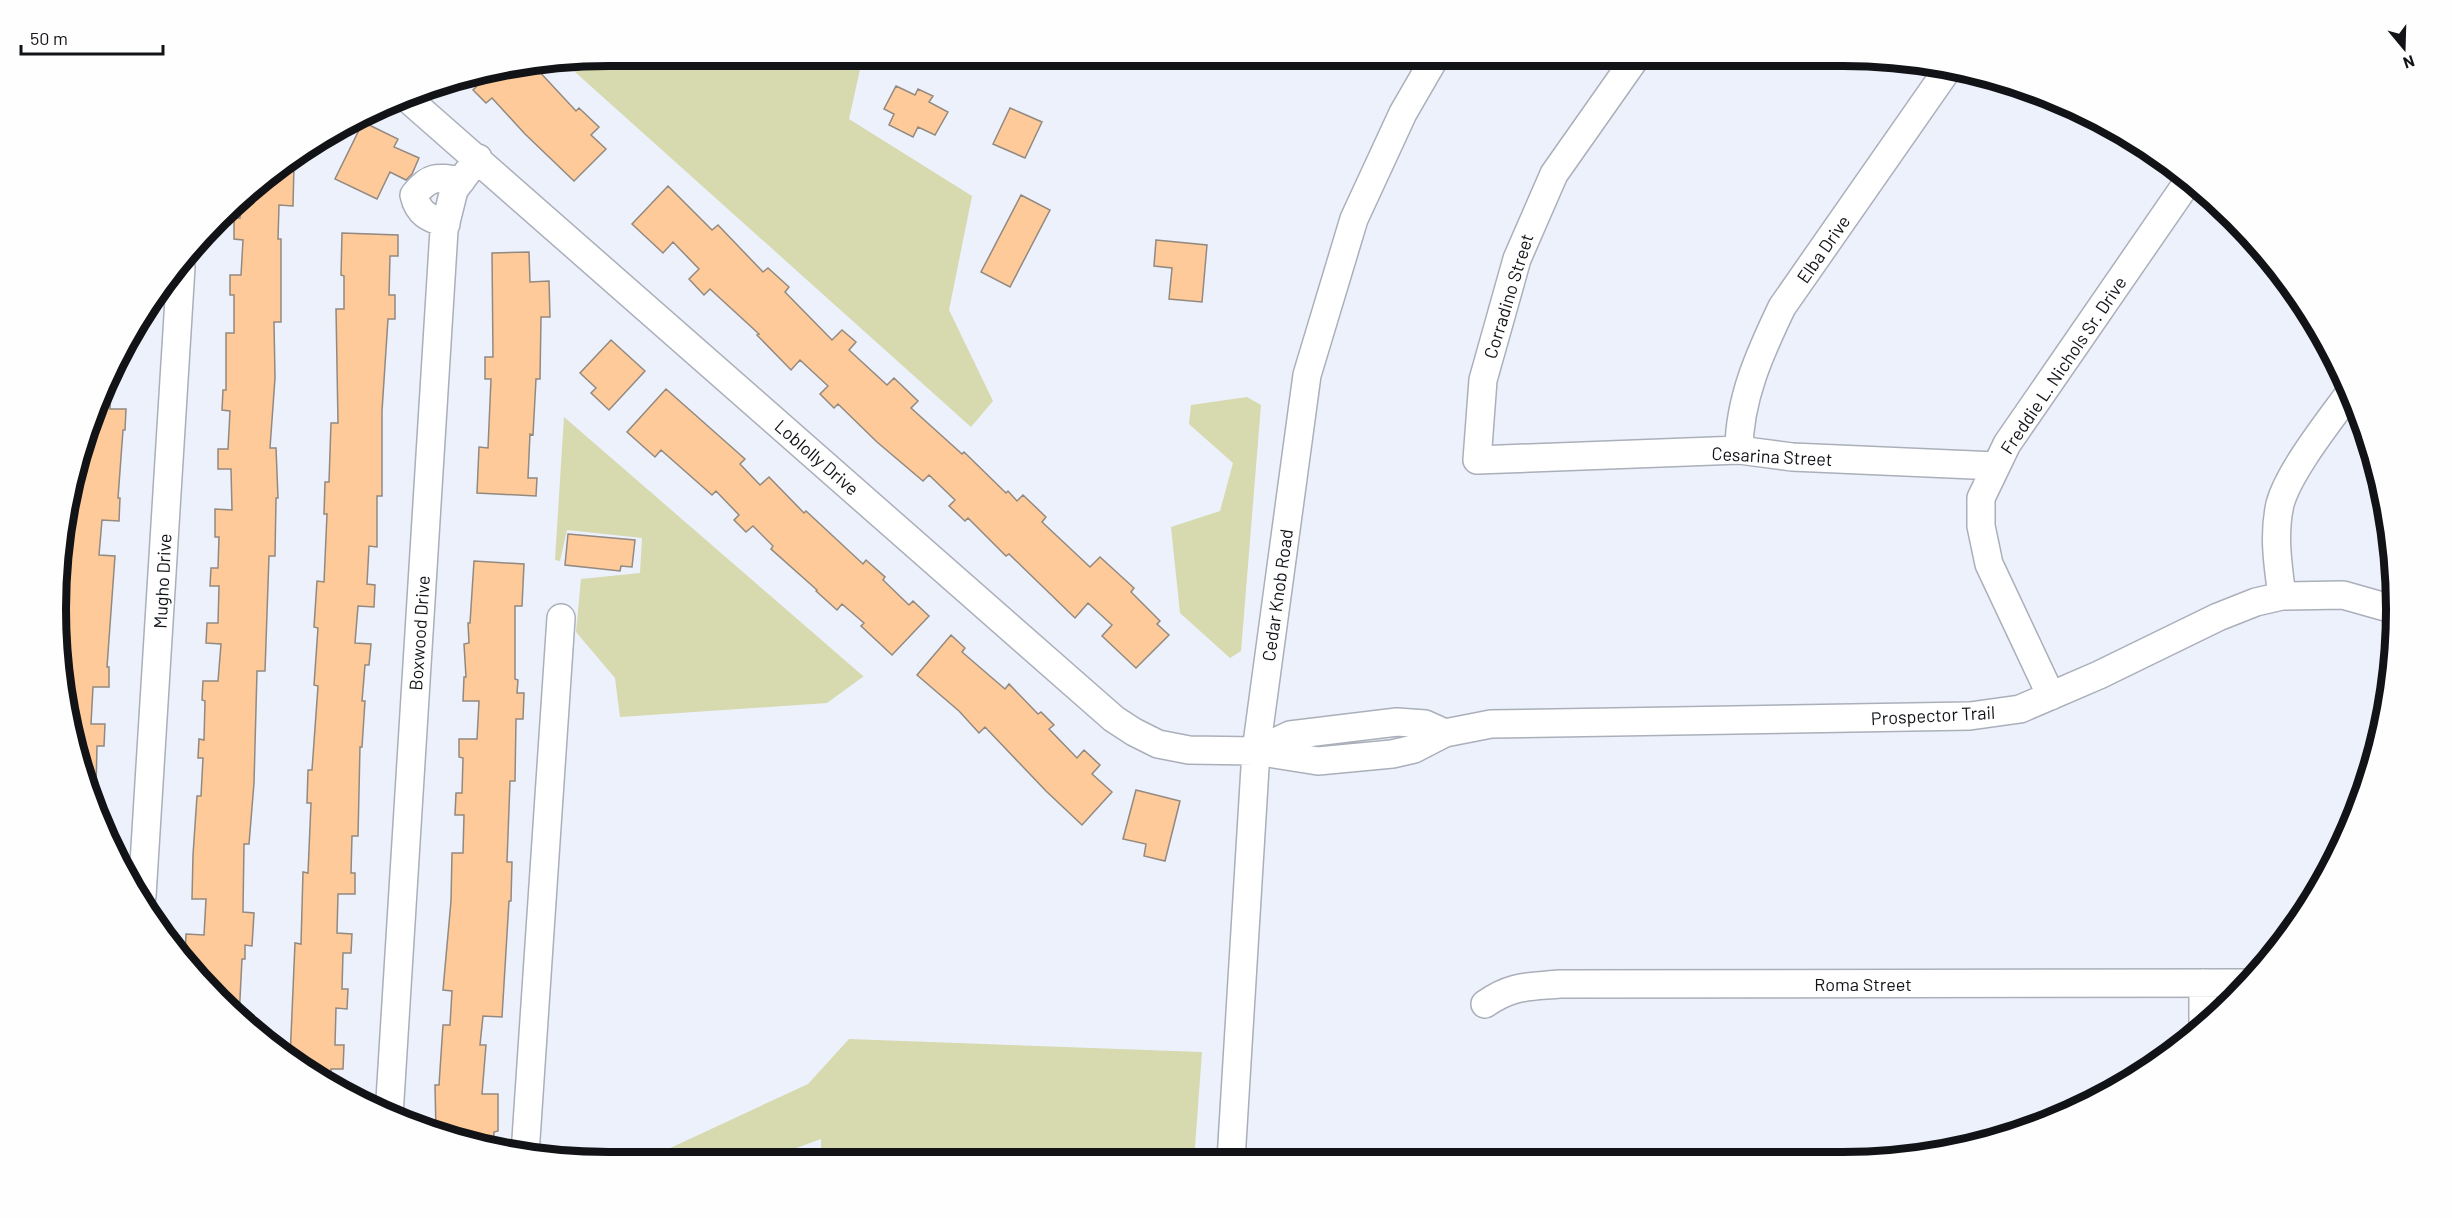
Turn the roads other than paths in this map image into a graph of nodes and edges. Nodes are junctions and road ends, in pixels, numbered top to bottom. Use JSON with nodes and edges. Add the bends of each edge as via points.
{"nodes":[{"id":1,"x":1430,"y":66,"type":"edge"},
{"id":2,"x":1630,"y":66,"type":"edge"},
{"id":3,"x":1944,"y":75,"type":"edge"},
{"id":4,"x":413,"y":103,"type":"edge"},
{"id":5,"x":478,"y":158,"type":"junction"},
{"id":6,"x":460,"y":181,"type":"junction"},
{"id":7,"x":2184,"y":187,"type":"edge"},
{"id":8,"x":446,"y":224,"type":"junction"},
{"id":9,"x":180,"y":275,"type":"edge"},
{"id":10,"x":2345,"y":400,"type":"edge"},
{"id":11,"x":1739,"y":450,"type":"junction"},
{"id":12,"x":1477,"y":460,"type":"joint"},
{"id":13,"x":1996,"y":466,"type":"junction"},
{"id":14,"x":2282,"y":596,"type":"junction"},
{"id":15,"x":2386,"y":607,"type":"edge"},
{"id":16,"x":561,"y":618,"type":"dead end"},
{"id":17,"x":2051,"y":696,"type":"junction"},
{"id":18,"x":1256,"y":751,"type":"junction"},
{"id":19,"x":143,"y":886,"type":"edge"},
{"id":20,"x":2203,"y":983,"type":"junction"},
{"id":21,"x":2236,"y":983,"type":"edge"},
{"id":22,"x":1485,"y":1004,"type":"dead end"},
{"id":23,"x":2203,"y":1015,"type":"edge"},
{"id":24,"x":389,"y":1105,"type":"edge"},
{"id":25,"x":526,"y":1145,"type":"edge"},
{"id":26,"x":1231,"y":1152,"type":"edge"}],
"edges":[{"from":1,"to":18,"type":"street","name":"Cedar Knob Road","via":[[1403,113],[1354,219],[1307,375]]},
{"from":2,"to":12,"type":"street","name":"Corradino Street","via":[[1554,174],[1517,259],[1483,380]]},
{"from":3,"to":11,"type":"street","name":"Elba Drive","via":[[1782,307],[1746,394]]},
{"from":4,"to":5,"type":"street","name":"Loblolly Drive"},
{"from":5,"to":6,"type":"street","name":"Boxwood Drive"},
{"from":5,"to":18,"type":"street","name":"Loblolly Drive","via":[[1114,719],[1158,744],[1189,750]]},
{"from":6,"to":8,"type":"street","name":"Boxwood Drive"},
{"from":6,"to":8,"type":"street","via":[[440,178],[424,183],[414,195],[417,208],[428,218]]},
{"from":7,"to":13,"type":"street","name":"Freddie L. Nichols Sr. Drive","via":[[2007,444]]},
{"from":8,"to":24,"type":"street","name":"Boxwood Drive"},
{"from":9,"to":19,"type":"street","name":"Mugho Drive"},
{"from":10,"to":14,"type":"street","via":[[2300,465],[2280,503],[2276,535]]},
{"from":11,"to":12,"type":"street","name":"Cesarina Street"},
{"from":11,"to":13,"type":"street","name":"Cesarina Street","via":[[1792,457]]},
{"from":13,"to":17,"type":"street","name":"Freddie L. Nichols Sr. Drive","via":[[1981,498],[1981,526],[1989,564]]},
{"from":14,"to":15,"type":"street","name":"Prospector Trail","via":[[2343,595]]},
{"from":14,"to":17,"type":"street","name":"Prospector Trail","via":[[2218,616]]},
{"from":16,"to":25,"type":"street"},
{"from":17,"to":18,"type":"street","name":"Prospector Trail","via":[[2020,709],[1970,716],[1491,724],[1445,733],[1425,724],[1397,722],[1290,735]]},
{"from":18,"to":26,"type":"street","name":"Cedar Knob Road"},
{"from":20,"to":21,"type":"street","name":"Roma Street"},
{"from":20,"to":22,"type":"street","name":"Roma Street","via":[[1560,984],[1510,989]]},
{"from":20,"to":23,"type":"street"}]}
